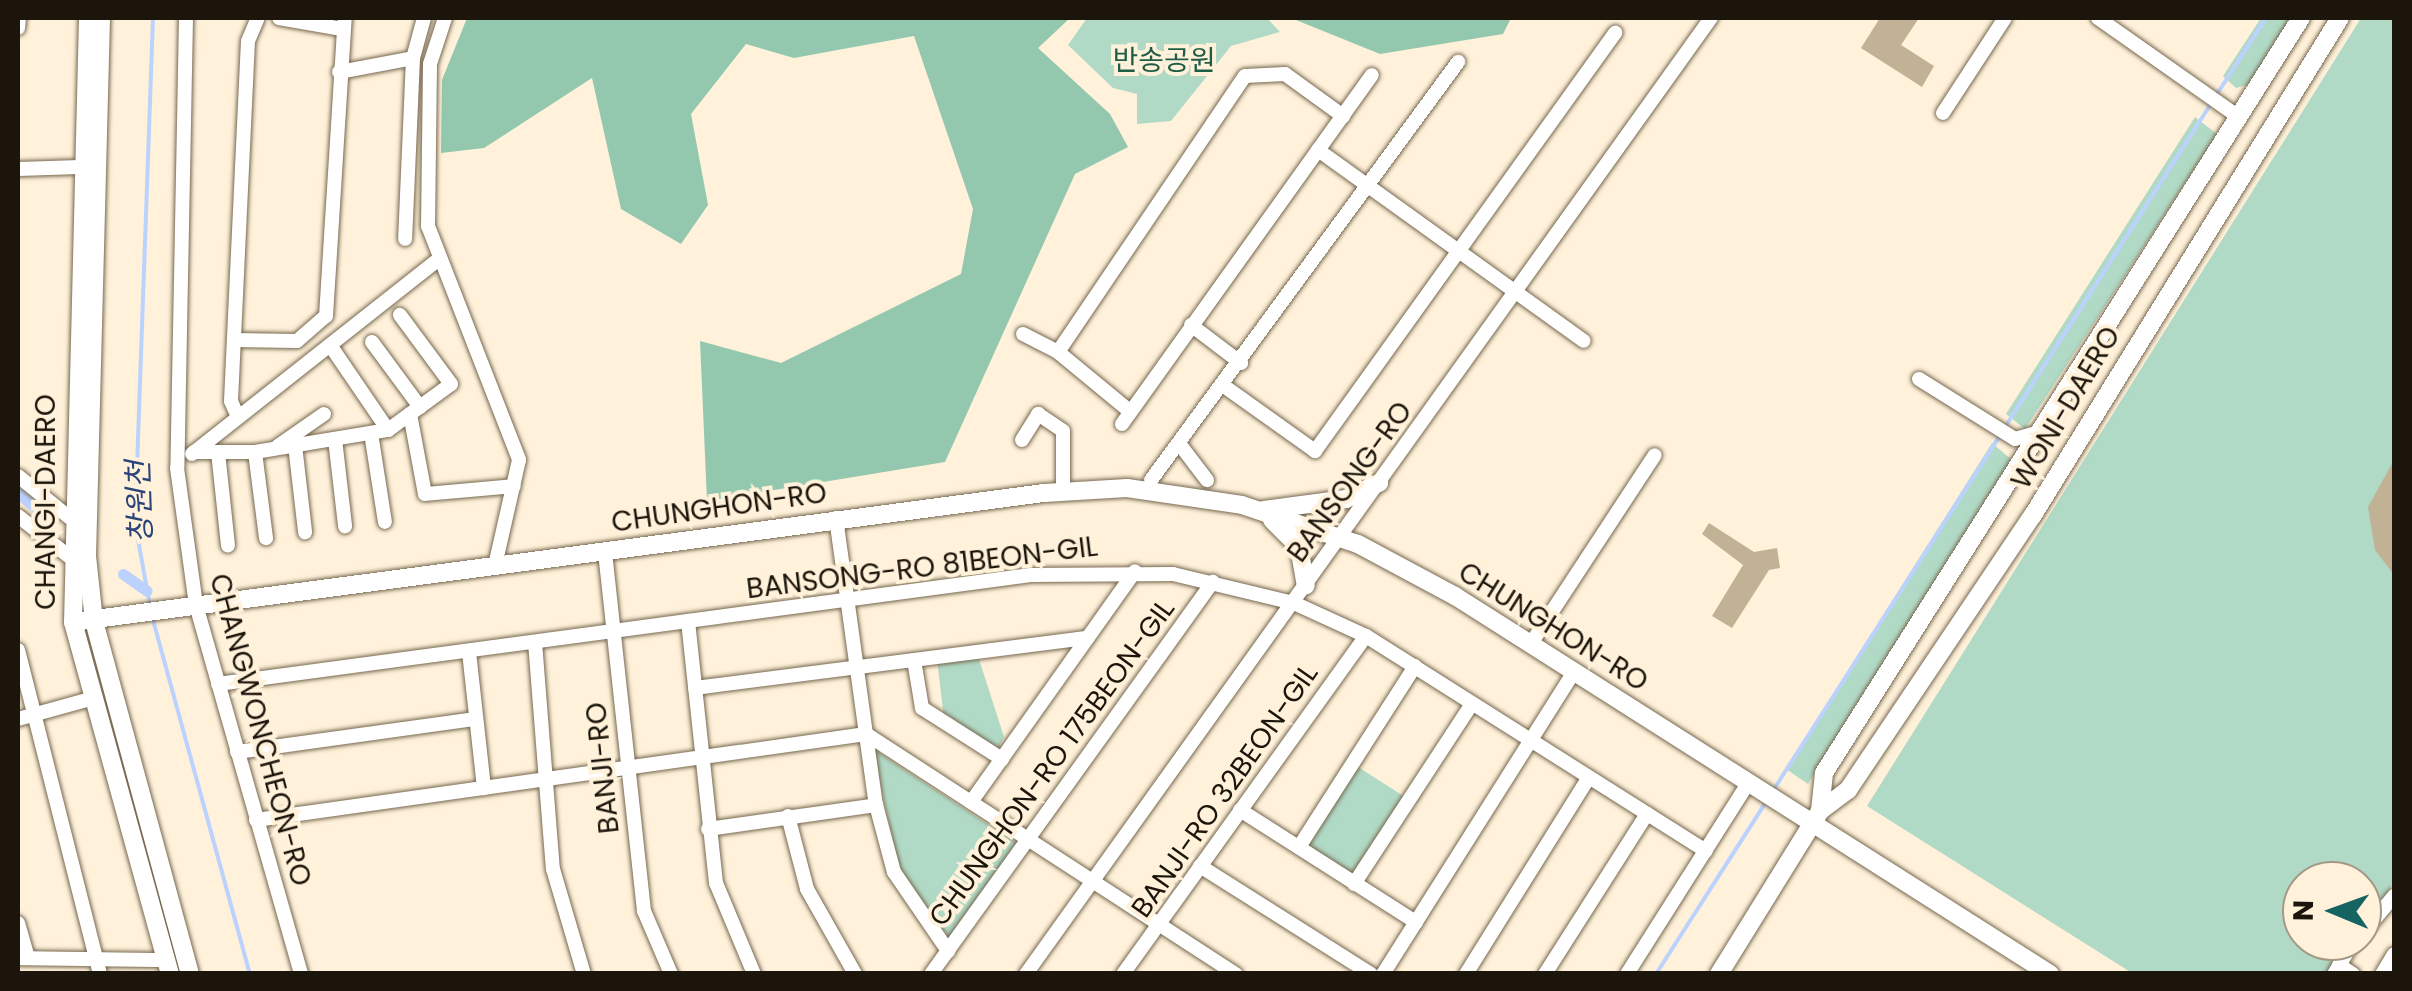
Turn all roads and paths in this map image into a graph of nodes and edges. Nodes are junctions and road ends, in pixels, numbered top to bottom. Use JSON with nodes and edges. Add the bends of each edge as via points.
{"nodes":[{"id":1,"x":19,"y":18,"type":"edge"},
{"id":2,"x":88,"y":18,"type":"edge"},
{"id":3,"x":101,"y":18,"type":"edge"},
{"id":4,"x":186,"y":18,"type":"edge"},
{"id":5,"x":258,"y":18,"type":"edge"},
{"id":6,"x":280,"y":18,"type":"edge"},
{"id":7,"x":424,"y":18,"type":"edge"},
{"id":8,"x":445,"y":18,"type":"edge"},
{"id":9,"x":1711,"y":18,"type":"edge"},
{"id":10,"x":2004,"y":18,"type":"edge"},
{"id":11,"x":2098,"y":18,"type":"edge"},
{"id":12,"x":2301,"y":18,"type":"edge"},
{"id":13,"x":2340,"y":18,"type":"edge"},
{"id":14,"x":344,"y":23,"type":"edge"},
{"id":15,"x":18,"y":28,"type":"edge"},
{"id":16,"x":1615,"y":33,"type":"dead end"},
{"id":17,"x":413,"y":58,"type":"junction"},
{"id":18,"x":1458,"y":62,"type":"dead end"},
{"id":19,"x":340,"y":72,"type":"junction"},
{"id":20,"x":1372,"y":75,"type":"dead end"},
{"id":21,"x":1943,"y":113,"type":"dead end"},
{"id":22,"x":1343,"y":116,"type":"junction"},
{"id":23,"x":2239,"y":117,"type":"junction"},
{"id":24,"x":1318,"y":150,"type":"junction"},
{"id":25,"x":80,"y":168,"type":"junction"},
{"id":26,"x":18,"y":169,"type":"edge"},
{"id":27,"x":1369,"y":186,"type":"junction"},
{"id":28,"x":405,"y":240,"type":"dead end"},
{"id":29,"x":1458,"y":252,"type":"junction"},
{"id":30,"x":435,"y":262,"type":"junction"},
{"id":31,"x":1516,"y":293,"type":"junction"},
{"id":32,"x":400,"y":316,"type":"dead end"},
{"id":33,"x":1191,"y":325,"type":"junction"},
{"id":34,"x":1023,"y":334,"type":"dead end"},
{"id":35,"x":234,"y":340,"type":"junction"},
{"id":36,"x":1584,"y":341,"type":"dead end"},
{"id":37,"x":372,"y":342,"type":"dead end"},
{"id":38,"x":330,"y":345,"type":"junction"},
{"id":39,"x":1058,"y":352,"type":"junction"},
{"id":40,"x":1241,"y":362,"type":"junction"},
{"id":41,"x":1919,"y":378,"type":"dead end"},
{"id":42,"x":1224,"y":386,"type":"junction"},
{"id":43,"x":1126,"y":408,"type":"junction"},
{"id":44,"x":415,"y":411,"type":"junction"},
{"id":45,"x":324,"y":414,"type":"dead end"},
{"id":46,"x":238,"y":417,"type":"junction"},
{"id":47,"x":1122,"y":424,"type":"dead end"},
{"id":48,"x":388,"y":430,"type":"junction"},
{"id":49,"x":2042,"y":430,"type":"junction"},
{"id":50,"x":372,"y":433,"type":"junction"},
{"id":51,"x":335,"y":439,"type":"junction"},
{"id":52,"x":1022,"y":440,"type":"dead end"},
{"id":53,"x":2015,"y":440,"type":"junction"},
{"id":54,"x":295,"y":446,"type":"junction"},
{"id":55,"x":1182,"y":446,"type":"junction"},
{"id":56,"x":273,"y":449,"type":"junction"},
{"id":57,"x":194,"y":452,"type":"junction"},
{"id":58,"x":218,"y":452,"type":"junction"},
{"id":59,"x":255,"y":452,"type":"junction"},
{"id":60,"x":1655,"y":454,"type":"dead end"},
{"id":61,"x":177,"y":468,"type":"junction"},
{"id":62,"x":18,"y":476,"type":"edge"},
{"id":63,"x":1151,"y":480,"type":"dead end"},
{"id":64,"x":1207,"y":480,"type":"dead end"},
{"id":65,"x":1379,"y":484,"type":"junction"},
{"id":66,"x":514,"y":486,"type":"junction"},
{"id":67,"x":2010,"y":486,"type":"junction"},
{"id":68,"x":1063,"y":492,"type":"junction"},
{"id":69,"x":1259,"y":511,"type":"junction"},
{"id":70,"x":18,"y":516,"type":"edge"},
{"id":71,"x":70,"y":518,"type":"junction"},
{"id":72,"x":836,"y":518,"type":"junction"},
{"id":73,"x":385,"y":522,"type":"dead end"},
{"id":74,"x":345,"y":526,"type":"dead end"},
{"id":75,"x":305,"y":532,"type":"dead end"},
{"id":76,"x":1341,"y":536,"type":"junction"},
{"id":77,"x":266,"y":538,"type":"dead end"},
{"id":78,"x":228,"y":545,"type":"dead end"},
{"id":79,"x":605,"y":552,"type":"junction"},
{"id":80,"x":71,"y":558,"type":"junction"},
{"id":81,"x":494,"y":566,"type":"junction"},
{"id":82,"x":1135,"y":571,"type":"junction"},
{"id":83,"x":1212,"y":582,"type":"junction"},
{"id":84,"x":1306,"y":585,"type":"junction"},
{"id":85,"x":847,"y":599,"type":"junction"},
{"id":86,"x":1294,"y":603,"type":"junction"},
{"id":87,"x":192,"y":609,"type":"junction"},
{"id":88,"x":102,"y":620,"type":"junction"},
{"id":89,"x":688,"y":621,"type":"junction"},
{"id":90,"x":73,"y":622,"type":"junction"},
{"id":91,"x":613,"y":631,"type":"junction"},
{"id":92,"x":1366,"y":636,"type":"junction"},
{"id":93,"x":1088,"y":638,"type":"junction"},
{"id":94,"x":535,"y":642,"type":"junction"},
{"id":95,"x":1530,"y":645,"type":"junction"},
{"id":96,"x":18,"y":650,"type":"edge"},
{"id":97,"x":469,"y":652,"type":"junction"},
{"id":98,"x":914,"y":660,"type":"junction"},
{"id":99,"x":1415,"y":666,"type":"junction"},
{"id":100,"x":857,"y":667,"type":"junction"},
{"id":101,"x":1573,"y":673,"type":"junction"},
{"id":102,"x":218,"y":684,"type":"junction"},
{"id":103,"x":695,"y":688,"type":"junction"},
{"id":104,"x":90,"y":698,"type":"junction"},
{"id":105,"x":1472,"y":704,"type":"junction"},
{"id":106,"x":23,"y":718,"type":"edge"},
{"id":107,"x":476,"y":718,"type":"junction"},
{"id":108,"x":866,"y":734,"type":"junction"},
{"id":109,"x":1532,"y":739,"type":"junction"},
{"id":110,"x":237,"y":752,"type":"junction"},
{"id":111,"x":700,"y":759,"type":"junction"},
{"id":112,"x":1002,"y":759,"type":"junction"},
{"id":113,"x":628,"y":768,"type":"junction"},
{"id":114,"x":1589,"y":776,"type":"junction"},
{"id":115,"x":546,"y":779,"type":"junction"},
{"id":116,"x":1750,"y":784,"type":"junction"},
{"id":117,"x":484,"y":788,"type":"junction"},
{"id":118,"x":971,"y":802,"type":"junction"},
{"id":119,"x":876,"y":805,"type":"junction"},
{"id":120,"x":1240,"y":810,"type":"junction"},
{"id":121,"x":1647,"y":814,"type":"junction"},
{"id":122,"x":788,"y":816,"type":"junction"},
{"id":123,"x":1816,"y":817,"type":"junction"},
{"id":124,"x":256,"y":820,"type":"junction"},
{"id":125,"x":708,"y":828,"type":"junction"},
{"id":126,"x":1029,"y":840,"type":"junction"},
{"id":127,"x":1299,"y":847,"type":"junction"},
{"id":128,"x":1706,"y":851,"type":"junction"},
{"id":129,"x":1200,"y":866,"type":"junction"},
{"id":130,"x":1094,"y":881,"type":"junction"},
{"id":131,"x":1354,"y":884,"type":"junction"},
{"id":132,"x":1416,"y":922,"type":"junction"},
{"id":133,"x":18,"y":923,"type":"edge"},
{"id":134,"x":1162,"y":924,"type":"junction"},
{"id":135,"x":948,"y":951,"type":"junction"},
{"id":136,"x":2394,"y":954,"type":"edge"},
{"id":137,"x":22,"y":958,"type":"edge"},
{"id":138,"x":168,"y":966,"type":"edge"},
{"id":139,"x":187,"y":966,"type":"edge"},
{"id":140,"x":98,"y":968,"type":"edge"},
{"id":141,"x":2337,"y":969,"type":"edge"},
{"id":142,"x":301,"y":974,"type":"edge"},
{"id":143,"x":584,"y":974,"type":"edge"},
{"id":144,"x":670,"y":974,"type":"edge"},
{"id":145,"x":754,"y":974,"type":"edge"},
{"id":146,"x":855,"y":974,"type":"edge"},
{"id":147,"x":931,"y":974,"type":"edge"},
{"id":148,"x":1026,"y":974,"type":"edge"},
{"id":149,"x":1124,"y":974,"type":"edge"},
{"id":150,"x":1236,"y":974,"type":"edge"},
{"id":151,"x":1370,"y":974,"type":"edge"},
{"id":152,"x":1384,"y":974,"type":"edge"},
{"id":153,"x":1466,"y":974,"type":"edge"},
{"id":154,"x":1545,"y":974,"type":"edge"},
{"id":155,"x":1626,"y":974,"type":"edge"},
{"id":156,"x":1718,"y":974,"type":"edge"},
{"id":157,"x":2050,"y":974,"type":"edge"},
{"id":158,"x":2354,"y":974,"type":"edge"},
{"id":159,"x":2382,"y":974,"type":"edge"}],
"edges":[{"from":1,"to":15,"type":"street"},
{"from":2,"to":25,"type":"main road","name":"CHANGI-DAERO"},
{"from":3,"to":88,"type":"main road","name":"CHANGI-DAERO","via":[[86,432]]},
{"from":4,"to":61,"type":"street","name":"CHANGWONCHEON-RO"},
{"from":5,"to":35,"type":"street","via":[[248,41]]},
{"from":6,"to":14,"type":"street"},
{"from":7,"to":17,"type":"street"},
{"from":8,"to":30,"type":"street","via":[[430,64]]},
{"from":9,"to":31,"type":"street","name":"BANSONG-RO"},
{"from":10,"to":21,"type":"street"},
{"from":11,"to":23,"type":"street"},
{"from":12,"to":23,"type":"main road","name":"WONI-DAERO"},
{"from":13,"to":123,"type":"main road","name":"WONI-DAERO","via":[[2022,531],[1848,790]]},
{"from":14,"to":19,"type":"street"},
{"from":16,"to":29,"type":"street"},
{"from":17,"to":19,"type":"street"},
{"from":17,"to":28,"type":"street"},
{"from":18,"to":27,"type":"street"},
{"from":19,"to":35,"type":"street","via":[[326,316],[297,341]]},
{"from":20,"to":22,"type":"street"},
{"from":22,"to":24,"type":"street"},
{"from":22,"to":39,"type":"street","via":[[1285,74],[1246,76]]},
{"from":23,"to":49,"type":"main road","name":"WONI-DAERO"},
{"from":24,"to":27,"type":"street"},
{"from":24,"to":33,"type":"street"},
{"from":25,"to":26,"type":"street"},
{"from":25,"to":71,"type":"main road","name":"CHANGI-DAERO"},
{"from":27,"to":29,"type":"street"},
{"from":27,"to":40,"type":"street"},
{"from":29,"to":31,"type":"street"},
{"from":29,"to":42,"type":"street","via":[[1315,451]]},
{"from":30,"to":38,"type":"street"},
{"from":30,"to":66,"type":"street","via":[[519,460]]},
{"from":31,"to":36,"type":"street"},
{"from":31,"to":65,"type":"street","name":"BANSONG-RO"},
{"from":32,"to":44,"type":"street","via":[[451,384]]},
{"from":33,"to":40,"type":"street"},
{"from":33,"to":43,"type":"street"},
{"from":34,"to":39,"type":"street"},
{"from":35,"to":46,"type":"street"},
{"from":37,"to":44,"type":"street"},
{"from":38,"to":46,"type":"street"},
{"from":38,"to":48,"type":"street"},
{"from":39,"to":43,"type":"street"},
{"from":40,"to":42,"type":"street"},
{"from":41,"to":53,"type":"street"},
{"from":42,"to":55,"type":"street"},
{"from":43,"to":47,"type":"street"},
{"from":44,"to":48,"type":"street"},
{"from":44,"to":66,"type":"street","via":[[425,494]]},
{"from":45,"to":56,"type":"street"},
{"from":46,"to":57,"type":"street"},
{"from":48,"to":50,"type":"street"},
{"from":49,"to":53,"type":"street"},
{"from":49,"to":67,"type":"main road","name":"WONI-DAERO"},
{"from":50,"to":51,"type":"street"},
{"from":50,"to":73,"type":"street"},
{"from":51,"to":54,"type":"street"},
{"from":51,"to":74,"type":"street"},
{"from":52,"to":68,"type":"street","via":[[1038,414],[1063,430]]},
{"from":53,"to":67,"type":"street"},
{"from":54,"to":56,"type":"street"},
{"from":54,"to":75,"type":"street"},
{"from":55,"to":63,"type":"street"},
{"from":55,"to":64,"type":"street"},
{"from":56,"to":59,"type":"street"},
{"from":57,"to":58,"type":"street"},
{"from":57,"to":61,"type":"street"},
{"from":58,"to":59,"type":"street"},
{"from":58,"to":78,"type":"street"},
{"from":59,"to":77,"type":"street"},
{"from":60,"to":95,"type":"street"},
{"from":61,"to":87,"type":"street","name":"CHANGWONCHEON-RO"},
{"from":62,"to":71,"type":"street"},
{"from":65,"to":69,"type":"main road","name":"CHUNGHON-RO","via":[[1346,499]]},
{"from":65,"to":76,"type":"street","name":"BANSONG-RO"},
{"from":66,"to":81,"type":"street"},
{"from":67,"to":123,"type":"main road","name":"WONI-DAERO","via":[[1824,773]]},
{"from":68,"to":69,"type":"main road","name":"CHUNGHON-RO","via":[[1127,488]]},
{"from":68,"to":72,"type":"main road","name":"CHUNGHON-RO"},
{"from":69,"to":76,"type":"main road","name":"CHUNGHON-RO"},
{"from":69,"to":84,"type":"main road","via":[[1293,536]]},
{"from":70,"to":80,"type":"street"},
{"from":71,"to":80,"type":"main road","name":"CHANGI-DAERO"},
{"from":72,"to":79,"type":"main road","name":"CHUNGHON-RO"},
{"from":72,"to":85,"type":"street"},
{"from":76,"to":84,"type":"street","name":"BANSONG-RO"},
{"from":76,"to":95,"type":"main road","name":"CHUNGHON-RO"},
{"from":79,"to":81,"type":"main road","name":"CHUNGHON-RO"},
{"from":79,"to":91,"type":"street","name":"BANJI-RO"},
{"from":80,"to":90,"type":"main road","name":"CHANGI-DAERO"},
{"from":81,"to":87,"type":"main road","name":"CHUNGHON-RO"},
{"from":82,"to":83,"type":"street","name":"BANSONG-RO 81BEON-GIL"},
{"from":82,"to":85,"type":"street","name":"BANSONG-RO 81BEON-GIL"},
{"from":82,"to":93,"type":"street"},
{"from":83,"to":86,"type":"street","name":"BANSONG-RO 81BEON-GIL"},
{"from":83,"to":126,"type":"street","name":"CHUNGHON-RO 175BEON-GIL"},
{"from":84,"to":86,"type":"street","name":"BANSONG-RO"},
{"from":85,"to":89,"type":"street","name":"BANSONG-RO 81BEON-GIL"},
{"from":85,"to":100,"type":"street"},
{"from":86,"to":92,"type":"street","name":"BANSONG-RO 81BEON-GIL"},
{"from":86,"to":130,"type":"street","name":"BANSONG-RO"},
{"from":87,"to":88,"type":"main road","name":"CHUNGHON-RO"},
{"from":87,"to":102,"type":"street","name":"CHANGWONCHEON-RO"},
{"from":88,"to":90,"type":"main road"},
{"from":88,"to":139,"type":"main road","name":"CHANGI-DAERO"},
{"from":89,"to":91,"type":"street","name":"BANSONG-RO 81BEON-GIL"},
{"from":89,"to":103,"type":"street"},
{"from":90,"to":104,"type":"main road","name":"CHANGI-DAERO"},
{"from":91,"to":94,"type":"street","name":"BANSONG-RO 81BEON-GIL"},
{"from":91,"to":113,"type":"street","name":"BANJI-RO"},
{"from":92,"to":99,"type":"street","name":"BANSONG-RO 81BEON-GIL"},
{"from":92,"to":120,"type":"street","name":"BANJI-RO 32BEON-GIL"},
{"from":93,"to":98,"type":"street"},
{"from":93,"to":112,"type":"street"},
{"from":94,"to":97,"type":"street","name":"BANSONG-RO 81BEON-GIL"},
{"from":94,"to":115,"type":"street"},
{"from":95,"to":101,"type":"main road","name":"CHUNGHON-RO"},
{"from":96,"to":106,"type":"street"},
{"from":97,"to":102,"type":"street","name":"BANSONG-RO 81BEON-GIL"},
{"from":97,"to":107,"type":"street"},
{"from":98,"to":100,"type":"street"},
{"from":98,"to":112,"type":"street","via":[[922,708]]},
{"from":99,"to":105,"type":"street","name":"BANSONG-RO 81BEON-GIL"},
{"from":99,"to":127,"type":"street"},
{"from":100,"to":103,"type":"street"},
{"from":100,"to":108,"type":"street"},
{"from":101,"to":109,"type":"street"},
{"from":101,"to":116,"type":"main road","name":"CHUNGHON-RO"},
{"from":102,"to":110,"type":"street","name":"CHANGWONCHEON-RO"},
{"from":103,"to":111,"type":"street"},
{"from":104,"to":106,"type":"street"},
{"from":104,"to":138,"type":"main road","name":"CHANGI-DAERO"},
{"from":105,"to":109,"type":"street","name":"BANSONG-RO 81BEON-GIL"},
{"from":105,"to":131,"type":"street"},
{"from":106,"to":140,"type":"street"},
{"from":107,"to":110,"type":"street"},
{"from":107,"to":117,"type":"street"},
{"from":108,"to":111,"type":"street"},
{"from":108,"to":118,"type":"street"},
{"from":108,"to":119,"type":"street"},
{"from":109,"to":114,"type":"street","name":"BANSONG-RO 81BEON-GIL"},
{"from":109,"to":132,"type":"street"},
{"from":110,"to":124,"type":"street","name":"CHANGWONCHEON-RO"},
{"from":111,"to":113,"type":"street"},
{"from":111,"to":125,"type":"street"},
{"from":112,"to":118,"type":"street"},
{"from":113,"to":115,"type":"street"},
{"from":113,"to":144,"type":"street","name":"BANJI-RO","via":[[644,910]]},
{"from":114,"to":121,"type":"street","name":"BANSONG-RO 81BEON-GIL"},
{"from":114,"to":153,"type":"street"},
{"from":115,"to":117,"type":"street"},
{"from":115,"to":143,"type":"street","via":[[553,869]]},
{"from":116,"to":123,"type":"main road","name":"CHUNGHON-RO"},
{"from":116,"to":128,"type":"street"},
{"from":117,"to":124,"type":"street"},
{"from":118,"to":126,"type":"street"},
{"from":119,"to":122,"type":"street"},
{"from":119,"to":135,"type":"street","via":[[894,872]]},
{"from":120,"to":127,"type":"street"},
{"from":120,"to":129,"type":"street","name":"BANJI-RO 32BEON-GIL"},
{"from":121,"to":128,"type":"street","name":"BANSONG-RO 81BEON-GIL"},
{"from":121,"to":154,"type":"street"},
{"from":122,"to":125,"type":"street"},
{"from":122,"to":146,"type":"street","via":[[808,889]]},
{"from":123,"to":156,"type":"main road","name":"WONI-DAERO"},
{"from":123,"to":157,"type":"main road"},
{"from":124,"to":142,"type":"street","name":"CHANGWONCHEON-RO"},
{"from":125,"to":145,"type":"street","via":[[716,883]]},
{"from":126,"to":130,"type":"street"},
{"from":126,"to":135,"type":"street","name":"CHUNGHON-RO 175BEON-GIL"},
{"from":127,"to":131,"type":"street"},
{"from":128,"to":155,"type":"street"},
{"from":129,"to":134,"type":"street","name":"BANJI-RO 32BEON-GIL"},
{"from":129,"to":151,"type":"street"},
{"from":130,"to":134,"type":"street"},
{"from":130,"to":148,"type":"street","name":"BANSONG-RO"},
{"from":131,"to":132,"type":"street"},
{"from":132,"to":152,"type":"street"},
{"from":133,"to":137,"type":"street"},
{"from":134,"to":149,"type":"street","name":"BANJI-RO 32BEON-GIL"},
{"from":134,"to":150,"type":"street"},
{"from":135,"to":147,"type":"street","name":"CHUNGHON-RO 175BEON-GIL"},
{"from":136,"to":159,"type":"street"},
{"from":137,"to":140,"type":"street"},
{"from":138,"to":139,"type":"main road"},
{"from":138,"to":140,"type":"street"},
{"from":141,"to":158,"type":"street"}]}
